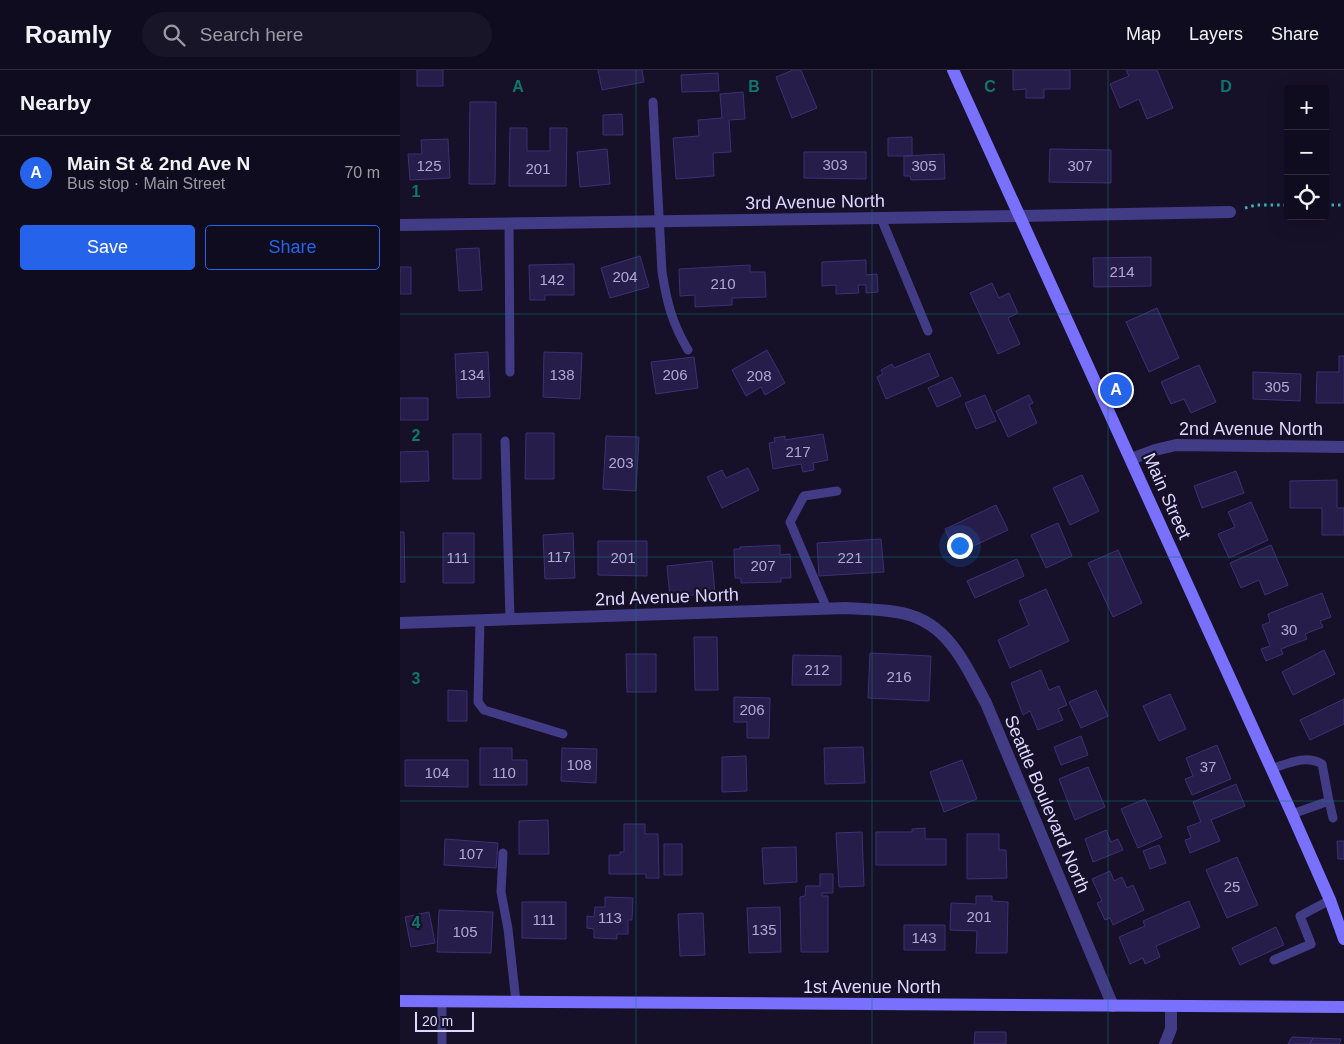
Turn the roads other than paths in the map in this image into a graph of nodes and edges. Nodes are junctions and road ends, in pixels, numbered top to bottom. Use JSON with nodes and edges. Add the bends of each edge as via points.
{"nodes":[{"id":1,"x":953,"y":70,"type":"edge"},
{"id":2,"x":653,"y":102,"type":"dead end"},
{"id":3,"x":1230,"y":212,"type":"road end"},
{"id":4,"x":1020,"y":216,"type":"junction"},
{"id":5,"x":881,"y":218,"type":"junction"},
{"id":6,"x":660,"y":221,"type":"junction"},
{"id":7,"x":509,"y":223,"type":"junction"},
{"id":8,"x":400,"y":225,"type":"edge"},
{"id":9,"x":928,"y":331,"type":"dead end"},
{"id":10,"x":688,"y":350,"type":"dead end"},
{"id":11,"x":510,"y":372,"type":"dead end"},
{"id":12,"x":505,"y":441,"type":"dead end"},
{"id":13,"x":1344,"y":448,"type":"edge"},
{"id":14,"x":1131,"y":459,"type":"junction"},
{"id":15,"x":836,"y":491,"type":"dead end"},
{"id":16,"x":827,"y":609,"type":"junction"},
{"id":17,"x":510,"y":619,"type":"junction"},
{"id":18,"x":480,"y":620,"type":"junction"},
{"id":19,"x":400,"y":623,"type":"edge"},
{"id":20,"x":933,"y":625,"type":"joint"},
{"id":21,"x":564,"y":734,"type":"dead end"},
{"id":22,"x":1271,"y":769,"type":"junction"},
{"id":23,"x":1329,"y":801,"type":"junction"},
{"id":24,"x":1292,"y":814,"type":"junction"},
{"id":25,"x":1333,"y":818,"type":"dead end"},
{"id":26,"x":503,"y":853,"type":"dead end"},
{"id":27,"x":1330,"y":900,"type":"junction"},
{"id":28,"x":1344,"y":939,"type":"edge"},
{"id":29,"x":1274,"y":960,"type":"dead end"},
{"id":30,"x":400,"y":1002,"type":"edge"},
{"id":31,"x":442,"y":1002,"type":"junction"},
{"id":32,"x":516,"y":1002,"type":"junction"},
{"id":33,"x":1113,"y":1006,"type":"junction"},
{"id":34,"x":1171,"y":1007,"type":"junction"},
{"id":35,"x":1344,"y":1007,"type":"edge"},
{"id":36,"x":442,"y":1044,"type":"edge"},
{"id":37,"x":1165,"y":1044,"type":"edge"}],
"edges":[{"from":1,"to":4,"type":"street","name":"Main Street"},
{"from":2,"to":6,"type":"lane"},
{"from":3,"to":4,"type":"street","name":"3rd Avenue North"},
{"from":4,"to":5,"type":"street","name":"3rd Avenue North"},
{"from":4,"to":14,"type":"street","name":"Main Street"},
{"from":5,"to":6,"type":"street","name":"3rd Avenue North"},
{"from":5,"to":9,"type":"lane"},
{"from":6,"to":7,"type":"street","name":"3rd Avenue North"},
{"from":6,"to":10,"type":"lane","via":[[666,299],[676,331]]},
{"from":7,"to":8,"type":"street","name":"3rd Avenue North"},
{"from":7,"to":11,"type":"lane"},
{"from":12,"to":17,"type":"lane"},
{"from":13,"to":14,"type":"street","name":"2nd Avenue North","via":[[1176,445]]},
{"from":14,"to":22,"type":"street","name":"Main Street"},
{"from":15,"to":16,"type":"lane","via":[[804,496],[790,522]]},
{"from":16,"to":17,"type":"street","name":"2nd Avenue North"},
{"from":16,"to":20,"type":"street","name":"2nd Avenue North","via":[[896,612]]},
{"from":17,"to":18,"type":"street","name":"2nd Avenue North"},
{"from":18,"to":19,"type":"street","name":"2nd Avenue North"},
{"from":18,"to":21,"type":"lane","via":[[478,702],[484,710]]},
{"from":20,"to":33,"type":"street","name":"Seattle Boulevard North","via":[[960,655],[986,703]]},
{"from":22,"to":23,"type":"lane","via":[[1302,759],[1316,760],[1322,764]]},
{"from":22,"to":24,"type":"street","name":"Main Street"},
{"from":23,"to":24,"type":"lane"},
{"from":23,"to":25,"type":"lane"},
{"from":24,"to":27,"type":"street","name":"Main Street"},
{"from":26,"to":32,"type":"lane","via":[[501,892]]},
{"from":27,"to":28,"type":"street","name":"Main Street"},
{"from":27,"to":29,"type":"lane","via":[[1300,916],[1312,944]]},
{"from":30,"to":31,"type":"street","name":"1st Avenue North"},
{"from":31,"to":32,"type":"street","name":"1st Avenue North"},
{"from":31,"to":36,"type":"lane"},
{"from":32,"to":33,"type":"street","name":"1st Avenue North"},
{"from":33,"to":34,"type":"street","name":"1st Avenue North"},
{"from":34,"to":35,"type":"street","name":"1st Avenue North"},
{"from":34,"to":37,"type":"street","via":[[1171,1029]]}]}
